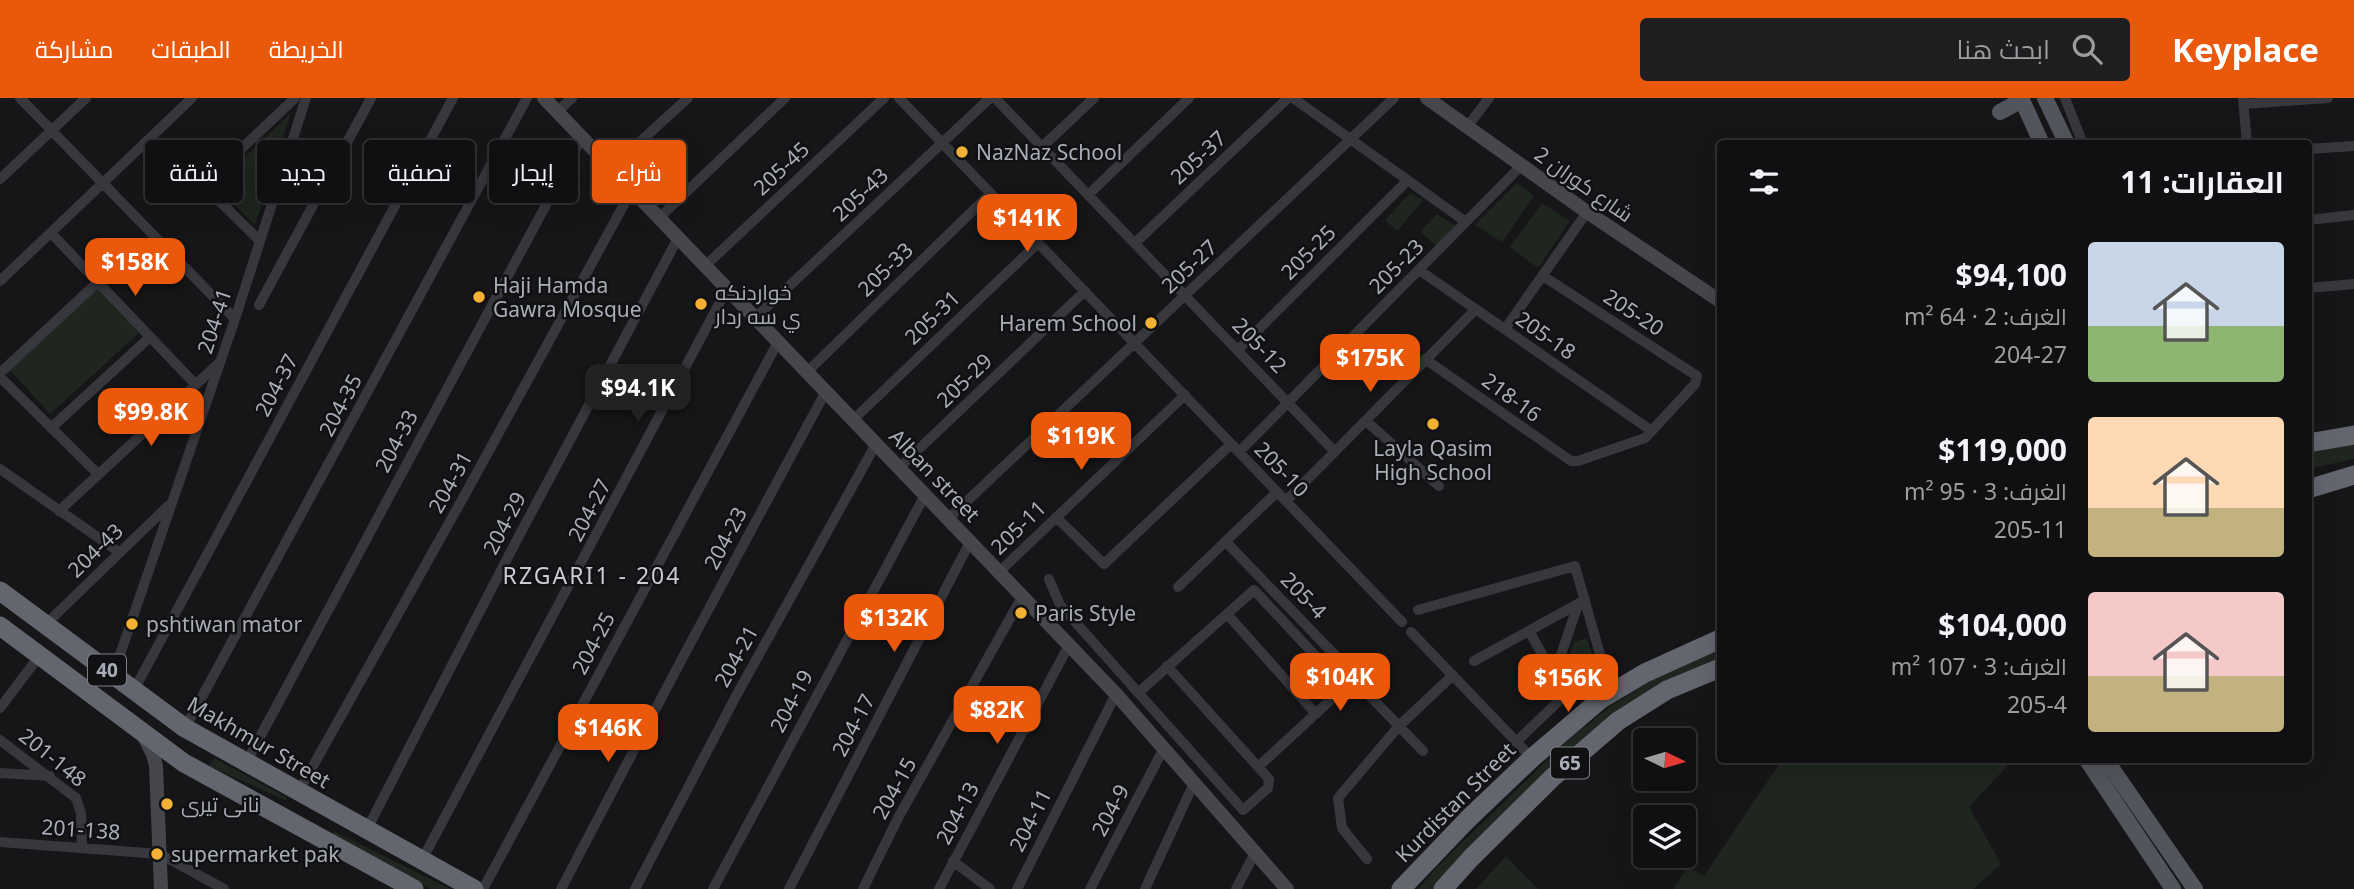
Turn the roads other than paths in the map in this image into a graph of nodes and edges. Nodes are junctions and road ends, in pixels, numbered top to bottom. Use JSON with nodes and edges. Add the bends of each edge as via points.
{"nodes":[{"id":1,"x":20,"y":98,"type":"edge"},
{"id":2,"x":86,"y":98,"type":"edge"},
{"id":3,"x":192,"y":98,"type":"edge"},
{"id":4,"x":295,"y":98,"type":"edge"},
{"id":5,"x":306,"y":98,"type":"edge"},
{"id":6,"x":371,"y":98,"type":"edge"},
{"id":7,"x":453,"y":98,"type":"edge"},
{"id":8,"x":527,"y":98,"type":"edge"},
{"id":9,"x":544,"y":98,"type":"edge"},
{"id":10,"x":572,"y":98,"type":"edge"},
{"id":11,"x":688,"y":98,"type":"edge"},
{"id":12,"x":785,"y":98,"type":"edge"},
{"id":13,"x":884,"y":98,"type":"edge"},
{"id":14,"x":900,"y":98,"type":"edge"},
{"id":15,"x":992,"y":98,"type":"edge"},
{"id":16,"x":1094,"y":98,"type":"edge"},
{"id":17,"x":1189,"y":98,"type":"edge"},
{"id":18,"x":1291,"y":98,"type":"edge"},
{"id":19,"x":1394,"y":98,"type":"edge"},
{"id":20,"x":1427,"y":98,"type":"edge"},
{"id":21,"x":1489,"y":98,"type":"edge"},
{"id":22,"x":2045,"y":98,"type":"edge"},
{"id":23,"x":2065,"y":98,"type":"edge"},
{"id":24,"x":2328,"y":98,"type":"edge"},
{"id":25,"x":2022,"y":99,"type":"edge"},
{"id":26,"x":2243,"y":101,"type":"edge"},
{"id":27,"x":558,"y":111,"type":"junction"},
{"id":28,"x":2000,"y":112,"type":"dead end"},
{"id":29,"x":1467,"y":127,"type":"junction"},
{"id":30,"x":51,"y":130,"type":"junction"},
{"id":31,"x":582,"y":138,"type":"junction"},
{"id":32,"x":642,"y":140,"type":"edge"},
{"id":33,"x":1349,"y":140,"type":"junction"},
{"id":34,"x":2040,"y":140,"type":"edge"},
{"id":35,"x":2065,"y":140,"type":"edge"},
{"id":36,"x":2081,"y":140,"type":"edge"},
{"id":37,"x":2247,"y":140,"type":"edge"},
{"id":38,"x":942,"y":143,"type":"junction"},
{"id":39,"x":2354,"y":146,"type":"edge"},
{"id":40,"x":1042,"y":147,"type":"junction"},
{"id":41,"x":592,"y":148,"type":"edge"},
{"id":42,"x":2312,"y":149,"type":"edge"},
{"id":43,"x":1521,"y":166,"type":"junction"},
{"id":44,"x":0,"y":178,"type":"edge"},
{"id":45,"x":1407,"y":181,"type":"junction"},
{"id":46,"x":104,"y":184,"type":"junction"},
{"id":47,"x":990,"y":193,"type":"junction"},
{"id":48,"x":1088,"y":195,"type":"junction"},
{"id":49,"x":625,"y":203,"type":"edge"},
{"id":50,"x":645,"y":203,"type":"edge"},
{"id":51,"x":1587,"y":212,"type":"junction"},
{"id":52,"x":2354,"y":215,"type":"edge"},
{"id":53,"x":659,"y":218,"type":"junction"},
{"id":54,"x":2312,"y":220,"type":"edge"},
{"id":55,"x":1466,"y":222,"type":"junction"},
{"id":56,"x":51,"y":233,"type":"junction"},
{"id":57,"x":678,"y":238,"type":"junction"},
{"id":58,"x":260,"y":241,"type":"junction"},
{"id":59,"x":1038,"y":243,"type":"junction"},
{"id":60,"x":1135,"y":243,"type":"junction"},
{"id":61,"x":705,"y":265,"type":"junction"},
{"id":62,"x":1419,"y":270,"type":"junction"},
{"id":63,"x":1543,"y":276,"type":"junction"},
{"id":64,"x":0,"y":281,"type":"edge"},
{"id":65,"x":97,"y":282,"type":"junction"},
{"id":66,"x":2354,"y":284,"type":"edge"},
{"id":67,"x":2312,"y":288,"type":"edge"},
{"id":68,"x":727,"y":289,"type":"junction"},
{"id":69,"x":1085,"y":291,"type":"junction"},
{"id":70,"x":1185,"y":295,"type":"junction"},
{"id":71,"x":1717,"y":299,"type":"edge"},
{"id":72,"x":259,"y":305,"type":"dead end"},
{"id":73,"x":1476,"y":309,"type":"junction"},
{"id":74,"x":755,"y":318,"type":"junction"},
{"id":75,"x":235,"y":319,"type":"junction"},
{"id":76,"x":1505,"y":330,"type":"junction"},
{"id":77,"x":150,"y":337,"type":"junction"},
{"id":78,"x":778,"y":342,"type":"junction"},
{"id":79,"x":1135,"y":343,"type":"junction"},
{"id":80,"x":1238,"y":350,"type":"junction"},
{"id":81,"x":1425,"y":359,"type":"junction"},
{"id":82,"x":221,"y":362,"type":"junction"},
{"id":83,"x":807,"y":372,"type":"junction"},
{"id":84,"x":0,"y":375,"type":"edge"},
{"id":85,"x":196,"y":385,"type":"junction"},
{"id":86,"x":826,"y":391,"type":"junction"},
{"id":87,"x":1185,"y":395,"type":"junction"},
{"id":88,"x":1288,"y":403,"type":"junction"},
{"id":89,"x":853,"y":420,"type":"junction"},
{"id":90,"x":1366,"y":421,"type":"junction"},
{"id":91,"x":51,"y":428,"type":"junction"},
{"id":92,"x":1652,"y":431,"type":"junction"},
{"id":93,"x":2354,"y":435,"type":"edge"},
{"id":94,"x":2312,"y":442,"type":"edge"},
{"id":95,"x":876,"y":444,"type":"junction"},
{"id":96,"x":1235,"y":448,"type":"junction"},
{"id":97,"x":1335,"y":452,"type":"junction"},
{"id":98,"x":900,"y":468,"type":"junction"},
{"id":99,"x":0,"y":469,"type":"edge"},
{"id":100,"x":98,"y":474,"type":"junction"},
{"id":101,"x":2354,"y":474,"type":"edge"},
{"id":102,"x":2312,"y":485,"type":"edge"},
{"id":103,"x":1439,"y":486,"type":"dead end"},
{"id":104,"x":1278,"y":492,"type":"junction"},
{"id":105,"x":925,"y":495,"type":"junction"},
{"id":106,"x":1286,"y":501,"type":"junction"},
{"id":107,"x":172,"y":503,"type":"junction"},
{"id":108,"x":59,"y":511,"type":"junction"},
{"id":109,"x":1056,"y":517,"type":"junction"},
{"id":110,"x":948,"y":519,"type":"junction"},
{"id":111,"x":970,"y":542,"type":"junction"},
{"id":112,"x":1226,"y":542,"type":"junction"},
{"id":113,"x":119,"y":552,"type":"junction"},
{"id":114,"x":999,"y":572,"type":"junction"},
{"id":115,"x":1049,"y":579,"type":"dead end"},
{"id":116,"x":1178,"y":587,"type":"dead end"},
{"id":117,"x":0,"y":591,"type":"edge"},
{"id":118,"x":1022,"y":597,"type":"junction"},
{"id":119,"x":1581,"y":603,"type":"junction"},
{"id":120,"x":1418,"y":610,"type":"dead end"},
{"id":121,"x":1227,"y":614,"type":"junction"},
{"id":122,"x":1402,"y":622,"type":"dead end"},
{"id":123,"x":45,"y":625,"type":"junction"},
{"id":124,"x":0,"y":626,"type":"edge"},
{"id":125,"x":1530,"y":631,"type":"junction"},
{"id":126,"x":1411,"y":632,"type":"dead end"},
{"id":127,"x":1717,"y":640,"type":"edge"},
{"id":128,"x":1069,"y":645,"type":"junction"},
{"id":129,"x":40,"y":655,"type":"junction"},
{"id":130,"x":1474,"y":661,"type":"dead end"},
{"id":131,"x":1167,"y":666,"type":"junction"},
{"id":132,"x":1717,"y":669,"type":"edge"},
{"id":133,"x":113,"y":675,"type":"junction"},
{"id":134,"x":1453,"y":675,"type":"junction"},
{"id":135,"x":1554,"y":675,"type":"junction"},
{"id":136,"x":1355,"y":676,"type":"dead end"},
{"id":137,"x":134,"y":690,"type":"junction"},
{"id":138,"x":1138,"y":693,"type":"junction"},
{"id":139,"x":1116,"y":694,"type":"junction"},
{"id":140,"x":1350,"y":694,"type":"junction"},
{"id":141,"x":1564,"y":695,"type":"junction"},
{"id":142,"x":0,"y":708,"type":"edge"},
{"id":143,"x":1316,"y":714,"type":"junction"},
{"id":144,"x":1399,"y":726,"type":"junction"},
{"id":145,"x":185,"y":728,"type":"junction"},
{"id":146,"x":142,"y":733,"type":"junction"},
{"id":147,"x":0,"y":740,"type":"edge"},
{"id":148,"x":1517,"y":741,"type":"junction"},
{"id":149,"x":1164,"y":748,"type":"junction"},
{"id":150,"x":1423,"y":751,"type":"dead end"},
{"id":151,"x":1532,"y":758,"type":"junction"},
{"id":152,"x":184,"y":763,"type":"junction"},
{"id":153,"x":246,"y":763,"type":"junction"},
{"id":154,"x":2089,"y":763,"type":"edge"},
{"id":155,"x":2108,"y":763,"type":"edge"},
{"id":156,"x":1258,"y":767,"type":"junction"},
{"id":157,"x":0,"y":773,"type":"edge"},
{"id":158,"x":50,"y":776,"type":"junction"},
{"id":159,"x":155,"y":778,"type":"junction"},
{"id":160,"x":1194,"y":782,"type":"junction"},
{"id":161,"x":299,"y":791,"type":"junction"},
{"id":162,"x":345,"y":817,"type":"junction"},
{"id":163,"x":285,"y":818,"type":"junction"},
{"id":164,"x":367,"y":829,"type":"junction"},
{"id":165,"x":0,"y":842,"type":"edge"},
{"id":166,"x":328,"y":842,"type":"junction"},
{"id":167,"x":82,"y":848,"type":"junction"},
{"id":168,"x":1256,"y":851,"type":"junction"},
{"id":169,"x":160,"y":853,"type":"junction"},
{"id":170,"x":2162,"y":857,"type":"junction"},
{"id":171,"x":1367,"y":859,"type":"dead end"},
{"id":172,"x":422,"y":860,"type":"junction"},
{"id":173,"x":953,"y":861,"type":"junction"},
{"id":174,"x":161,"y":889,"type":"edge"},
{"id":175,"x":224,"y":889,"type":"edge"},
{"id":176,"x":414,"y":889,"type":"edge"},
{"id":177,"x":474,"y":889,"type":"edge"},
{"id":178,"x":483,"y":889,"type":"edge"},
{"id":179,"x":561,"y":889,"type":"edge"},
{"id":180,"x":635,"y":889,"type":"edge"},
{"id":181,"x":712,"y":889,"type":"edge"},
{"id":182,"x":789,"y":889,"type":"edge"},
{"id":183,"x":863,"y":889,"type":"edge"},
{"id":184,"x":939,"y":889,"type":"edge"},
{"id":185,"x":990,"y":889,"type":"edge"},
{"id":186,"x":1017,"y":889,"type":"edge"},
{"id":187,"x":1090,"y":889,"type":"edge"},
{"id":188,"x":1145,"y":889,"type":"edge"},
{"id":189,"x":1236,"y":889,"type":"edge"},
{"id":190,"x":1287,"y":889,"type":"edge"},
{"id":191,"x":1401,"y":889,"type":"edge"},
{"id":192,"x":1443,"y":889,"type":"edge"},
{"id":193,"x":2173,"y":889,"type":"edge"},
{"id":194,"x":2195,"y":889,"type":"edge"}],
"edges":[{"from":1,"to":30,"type":"street"},
{"from":2,"to":30,"type":"street"},
{"from":3,"to":46,"type":"street"},
{"from":4,"to":58,"type":"street","via":[[203,185]]},
{"from":5,"to":58,"type":"street","name":"204-41"},
{"from":6,"to":72,"type":"street"},
{"from":7,"to":137,"type":"street","name":"204-37"},
{"from":8,"to":145,"type":"street","name":"204-35"},
{"from":9,"to":27,"type":"street","name":"Alban street"},
{"from":10,"to":27,"type":"street"},
{"from":11,"to":32,"type":"street"},
{"from":12,"to":53,"type":"street"},
{"from":13,"to":61,"type":"street","name":"205-45"},
{"from":14,"to":38,"type":"street","name":"205-10"},
{"from":15,"to":38,"type":"street","name":"205-43"},
{"from":15,"to":40,"type":"street","name":"205-12"},
{"from":16,"to":40,"type":"street"},
{"from":17,"to":48,"type":"street"},
{"from":18,"to":33,"type":"street"},
{"from":18,"to":60,"type":"street","name":"205-37"},
{"from":19,"to":33,"type":"street","name":"205-27"},
{"from":20,"to":29,"type":"street","name":"شارع كوران 2"},
{"from":21,"to":29,"type":"street"},
{"from":22,"to":35,"type":"main road"},
{"from":23,"to":36,"type":"street"},
{"from":24,"to":26,"type":"street"},
{"from":25,"to":28,"type":"main road"},
{"from":25,"to":34,"type":"main road"},
{"from":26,"to":37,"type":"street"},
{"from":27,"to":31,"type":"street","name":"Alban street"},
{"from":29,"to":43,"type":"street","name":"شارع كوران 2"},
{"from":30,"to":44,"type":"street"},
{"from":30,"to":46,"type":"street"},
{"from":31,"to":41,"type":"street","name":"Alban street"},
{"from":31,"to":153,"type":"street","name":"204-33"},
{"from":33,"to":45,"type":"street"},
{"from":33,"to":70,"type":"street","name":"205-27"},
{"from":38,"to":47,"type":"street","name":"205-10"},
{"from":38,"to":74,"type":"street","name":"205-43"},
{"from":39,"to":42,"type":"street"},
{"from":40,"to":48,"type":"street","name":"205-12"},
{"from":43,"to":51,"type":"street","name":"شارع كوران 2"},
{"from":43,"to":55,"type":"street","name":"205-23"},
{"from":45,"to":55,"type":"street"},
{"from":45,"to":80,"type":"street","name":"205-25"},
{"from":46,"to":56,"type":"street"},
{"from":46,"to":75,"type":"street"},
{"from":47,"to":59,"type":"street","name":"205-10"},
{"from":47,"to":83,"type":"street","name":"205-33"},
{"from":48,"to":60,"type":"street","name":"205-12"},
{"from":49,"to":161,"type":"street","name":"204-31"},
{"from":50,"to":53,"type":"street","name":"Alban street"},
{"from":51,"to":63,"type":"street"},
{"from":51,"to":71,"type":"street","name":"شارع كوران 2"},
{"from":52,"to":54,"type":"street"},
{"from":53,"to":57,"type":"street","name":"Alban street"},
{"from":55,"to":62,"type":"street","name":"205-23"},
{"from":56,"to":64,"type":"street"},
{"from":56,"to":65,"type":"street"},
{"from":57,"to":61,"type":"street","name":"Alban street"},
{"from":57,"to":164,"type":"street","name":"204-29"},
{"from":58,"to":75,"type":"street","name":"204-41"},
{"from":59,"to":69,"type":"street","name":"205-10"},
{"from":59,"to":89,"type":"street","name":"205-31"},
{"from":60,"to":70,"type":"street","name":"205-12"},
{"from":61,"to":68,"type":"street","name":"Alban street"},
{"from":62,"to":73,"type":"street","name":"205-18"},
{"from":62,"to":88,"type":"street","name":"205-23"},
{"from":63,"to":76,"type":"street"},
{"from":63,"to":92,"type":"street","name":"205-20","via":[[1695,374],[1695,384]]},
{"from":65,"to":77,"type":"street"},
{"from":65,"to":84,"type":"street"},
{"from":66,"to":67,"type":"street"},
{"from":68,"to":74,"type":"street","name":"Alban street"},
{"from":68,"to":172,"type":"street","name":"204-27"},
{"from":69,"to":79,"type":"street","name":"205-10"},
{"from":69,"to":98,"type":"street","name":"205-29"},
{"from":70,"to":79,"type":"street","name":"205-27"},
{"from":70,"to":80,"type":"street","name":"205-12"},
{"from":73,"to":76,"type":"street","name":"205-18"},
{"from":73,"to":81,"type":"street"},
{"from":74,"to":78,"type":"street","name":"Alban street"},
{"from":75,"to":82,"type":"street","name":"204-41"},
{"from":76,"to":92,"type":"street","name":"205-18"},
{"from":77,"to":85,"type":"street"},
{"from":77,"to":91,"type":"street"},
{"from":78,"to":83,"type":"street","name":"Alban street"},
{"from":78,"to":178,"type":"street","name":"204-25"},
{"from":79,"to":87,"type":"street","name":"205-10"},
{"from":79,"to":110,"type":"street","name":"205-27"},
{"from":80,"to":88,"type":"street","name":"205-12"},
{"from":81,"to":90,"type":"street"},
{"from":81,"to":92,"type":"street","name":"218-16","via":[[1571,461],[1645,438]]},
{"from":82,"to":85,"type":"street"},
{"from":82,"to":107,"type":"street","name":"204-41"},
{"from":83,"to":86,"type":"street","name":"Alban street"},
{"from":84,"to":91,"type":"street"},
{"from":85,"to":100,"type":"street"},
{"from":86,"to":89,"type":"street","name":"Alban street"},
{"from":86,"to":179,"type":"street","name":"204-23"},
{"from":87,"to":96,"type":"street","name":"205-10"},
{"from":87,"to":109,"type":"street","name":"205-11"},
{"from":88,"to":96,"type":"street","name":"205-23"},
{"from":88,"to":97,"type":"street","name":"205-12"},
{"from":89,"to":95,"type":"street","name":"Alban street"},
{"from":90,"to":97,"type":"street"},
{"from":90,"to":103,"type":"street"},
{"from":91,"to":100,"type":"street"},
{"from":93,"to":94,"type":"highway"},
{"from":95,"to":98,"type":"street","name":"Alban street"},
{"from":95,"to":180,"type":"street","name":"204-21"},
{"from":96,"to":104,"type":"street","name":"205-10"},
{"from":96,"to":109,"type":"street","name":"205-23","via":[[1104,564]]},
{"from":97,"to":106,"type":"street"},
{"from":98,"to":105,"type":"street","name":"Alban street"},
{"from":99,"to":108,"type":"street"},
{"from":100,"to":108,"type":"street"},
{"from":101,"to":102,"type":"highway"},
{"from":104,"to":106,"type":"street","name":"205-10"},
{"from":104,"to":112,"type":"street"},
{"from":105,"to":110,"type":"street","name":"Alban street"},
{"from":105,"to":181,"type":"street","name":"204-19"},
{"from":106,"to":122,"type":"street","name":"205-10"},
{"from":107,"to":113,"type":"street","name":"204-43"},
{"from":107,"to":133,"type":"street","name":"204-41"},
{"from":108,"to":113,"type":"street"},
{"from":109,"to":114,"type":"street","name":"205-11"},
{"from":110,"to":111,"type":"street","name":"Alban street"},
{"from":111,"to":114,"type":"street","name":"Alban street"},
{"from":111,"to":182,"type":"street","name":"204-17"},
{"from":112,"to":116,"type":"street"},
{"from":112,"to":136,"type":"street","name":"205-4"},
{"from":113,"to":123,"type":"street","name":"204-43"},
{"from":114,"to":118,"type":"street","name":"Alban street"},
{"from":115,"to":138,"type":"street","via":[[1060,605]]},
{"from":117,"to":123,"type":"highway","name":"Makhmur Street","number":"40"},
{"from":118,"to":128,"type":"street","name":"Alban street"},
{"from":118,"to":183,"type":"street","name":"204-15"},
{"from":119,"to":120,"type":"street","via":[[1575,566]]},
{"from":119,"to":125,"type":"street"},
{"from":119,"to":135,"type":"street"},
{"from":119,"to":141,"type":"street","via":[[1603,663]]},
{"from":121,"to":131,"type":"street"},
{"from":121,"to":140,"type":"street","via":[[1254,590]]},
{"from":121,"to":143,"type":"street"},
{"from":123,"to":133,"type":"highway","name":"Makhmur Street","number":"40"},
{"from":124,"to":129,"type":"highway","number":"40"},
{"from":125,"to":130,"type":"street"},
{"from":125,"to":135,"type":"street"},
{"from":126,"to":134,"type":"street"},
{"from":127,"to":151,"type":"highway","name":"Kurdistan Street","number":"65","via":[[1644,673],[1601,699]]},
{"from":128,"to":139,"type":"street","name":"Alban street"},
{"from":128,"to":173,"type":"street","name":"204-13"},
{"from":129,"to":142,"type":"street"},
{"from":129,"to":146,"type":"highway","number":"40"},
{"from":131,"to":138,"type":"street"},
{"from":131,"to":156,"type":"street"},
{"from":132,"to":192,"type":"highway","number":"65","via":[[1667,690],[1618,721],[1552,778]]},
{"from":133,"to":137,"type":"highway","name":"Makhmur Street","number":"40"},
{"from":134,"to":144,"type":"street"},
{"from":134,"to":148,"type":"street"},
{"from":135,"to":141,"type":"street"},
{"from":137,"to":145,"type":"highway","name":"Makhmur Street","number":"40"},
{"from":138,"to":156,"type":"street","via":[[1243,810],[1268,788],[1269,779]]},
{"from":139,"to":149,"type":"street","name":"Alban street"},
{"from":139,"to":186,"type":"street","name":"204-11"},
{"from":140,"to":143,"type":"street","via":[[1336,695]]},
{"from":140,"to":144,"type":"street","via":[[1367,693]]},
{"from":141,"to":148,"type":"street"},
{"from":143,"to":156,"type":"street"},
{"from":144,"to":150,"type":"street"},
{"from":144,"to":171,"type":"street","via":[[1338,798],[1340,825]]},
{"from":145,"to":153,"type":"highway","name":"Makhmur Street","number":"40"},
{"from":146,"to":152,"type":"highway","number":"40"},
{"from":146,"to":159,"type":"street","via":[[153,754]]},
{"from":147,"to":158,"type":"street","name":"201-148"},
{"from":148,"to":151,"type":"street"},
{"from":149,"to":160,"type":"street","name":"Alban street"},
{"from":149,"to":187,"type":"street","name":"204-9"},
{"from":151,"to":191,"type":"highway","name":"Kurdistan Street","number":"65"},
{"from":152,"to":159,"type":"street","via":[[171,765]]},
{"from":152,"to":163,"type":"highway","number":"40"},
{"from":153,"to":161,"type":"highway","name":"Makhmur Street","number":"40"},
{"from":154,"to":170,"type":"main road"},
{"from":155,"to":170,"type":"main road"},
{"from":157,"to":158,"type":"street"},
{"from":158,"to":167,"type":"street","name":"201-148","via":[[79,803]]},
{"from":159,"to":169,"type":"street"},
{"from":160,"to":168,"type":"street","name":"Alban street"},
{"from":160,"to":188,"type":"street"},
{"from":161,"to":162,"type":"highway","name":"Makhmur Street","number":"40"},
{"from":161,"to":163,"type":"highway","via":[[306,801],[305,811],[295,819]]},
{"from":162,"to":164,"type":"highway","name":"Makhmur Street","number":"40"},
{"from":162,"to":166,"type":"highway","via":[[333,815],[323,822],[322,834]]},
{"from":163,"to":166,"type":"highway","number":"40"},
{"from":164,"to":172,"type":"highway","name":"Makhmur Street","number":"40"},
{"from":165,"to":167,"type":"street","name":"201-138"},
{"from":166,"to":176,"type":"highway","number":"40"},
{"from":167,"to":169,"type":"street","name":"201-138"},
{"from":168,"to":189,"type":"street"},
{"from":168,"to":190,"type":"street","name":"Alban street"},
{"from":169,"to":174,"type":"street"},
{"from":169,"to":175,"type":"street"},
{"from":170,"to":193,"type":"main road"},
{"from":170,"to":194,"type":"main road"},
{"from":172,"to":177,"type":"highway","name":"Makhmur Street","number":"40"},
{"from":173,"to":184,"type":"street","name":"204-13"},
{"from":173,"to":185,"type":"street"}]}
